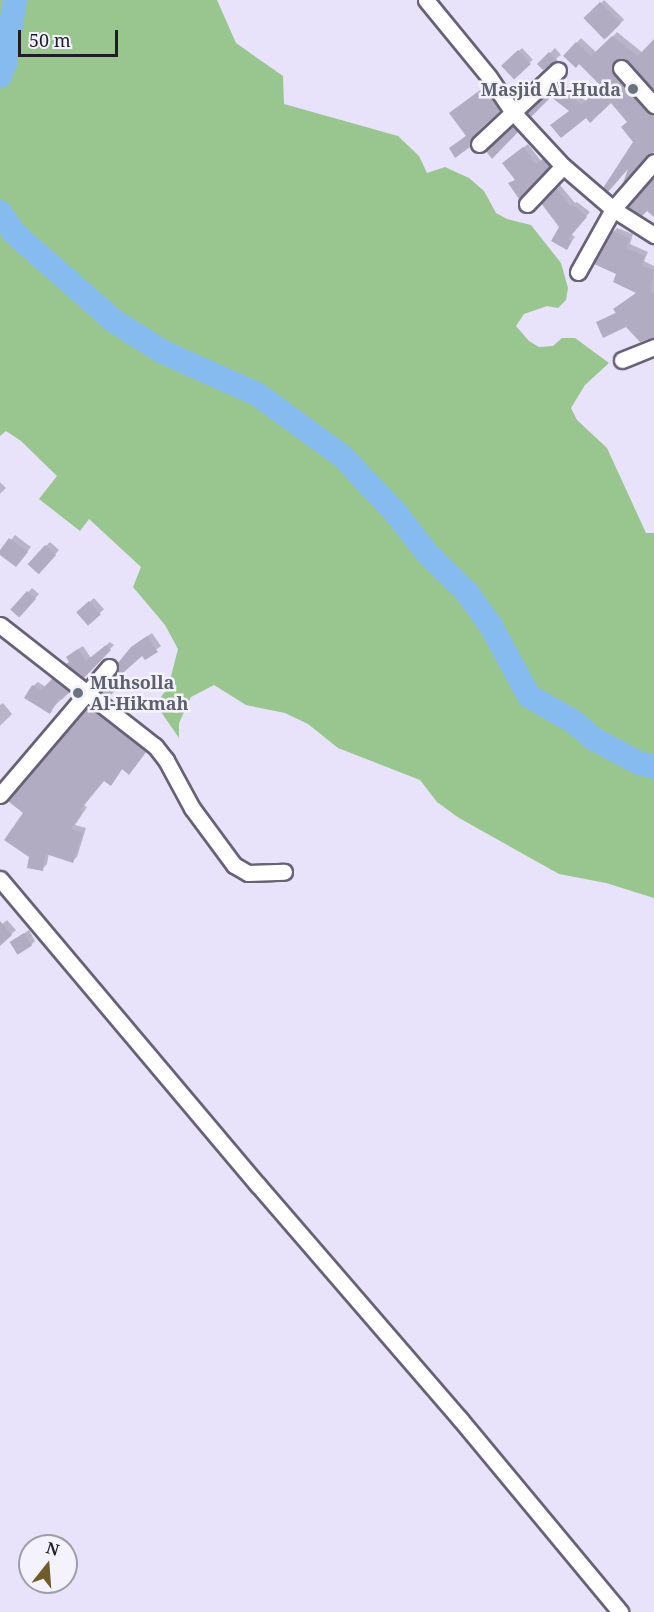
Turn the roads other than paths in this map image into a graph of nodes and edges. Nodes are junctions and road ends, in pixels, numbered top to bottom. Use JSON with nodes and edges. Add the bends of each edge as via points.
{"nodes":[{"id":1,"x":426,"y":0,"type":"edge"},
{"id":2,"x":621,"y":68,"type":"dead end"},
{"id":3,"x":558,"y":70,"type":"dead end"},
{"id":4,"x":654,"y":105,"type":"edge"},
{"id":5,"x":512,"y":111,"type":"junction"},
{"id":6,"x":478,"y":144,"type":"dead end"},
{"id":7,"x":654,"y":162,"type":"edge"},
{"id":8,"x":563,"y":166,"type":"junction"},
{"id":9,"x":528,"y":204,"type":"dead end"},
{"id":10,"x":613,"y":209,"type":"junction"},
{"id":11,"x":654,"y":235,"type":"edge"},
{"id":12,"x":578,"y":272,"type":"dead end"},
{"id":13,"x":654,"y":348,"type":"edge"},
{"id":14,"x":622,"y":360,"type":"dead end"},
{"id":15,"x":0,"y":625,"type":"edge"},
{"id":16,"x":109,"y":667,"type":"dead end"},
{"id":17,"x":86,"y":692,"type":"junction"},
{"id":18,"x":0,"y":795,"type":"edge"},
{"id":19,"x":284,"y":872,"type":"dead end"},
{"id":20,"x":0,"y":879,"type":"edge"},
{"id":21,"x":620,"y":1612,"type":"edge"}],
"edges":[{"from":1,"to":5,"type":"street"},
{"from":2,"to":4,"type":"street"},
{"from":3,"to":5,"type":"street"},
{"from":5,"to":6,"type":"street"},
{"from":5,"to":8,"type":"street"},
{"from":7,"to":10,"type":"street"},
{"from":8,"to":9,"type":"street"},
{"from":8,"to":10,"type":"street"},
{"from":10,"to":11,"type":"street"},
{"from":10,"to":12,"type":"street"},
{"from":13,"to":14,"type":"street"},
{"from":15,"to":17,"type":"street"},
{"from":16,"to":17,"type":"street"},
{"from":17,"to":18,"type":"street"},
{"from":17,"to":19,"type":"street","via":[[160,752],[192,808],[234,865],[248,873]]},
{"from":20,"to":21,"type":"street"}]}
